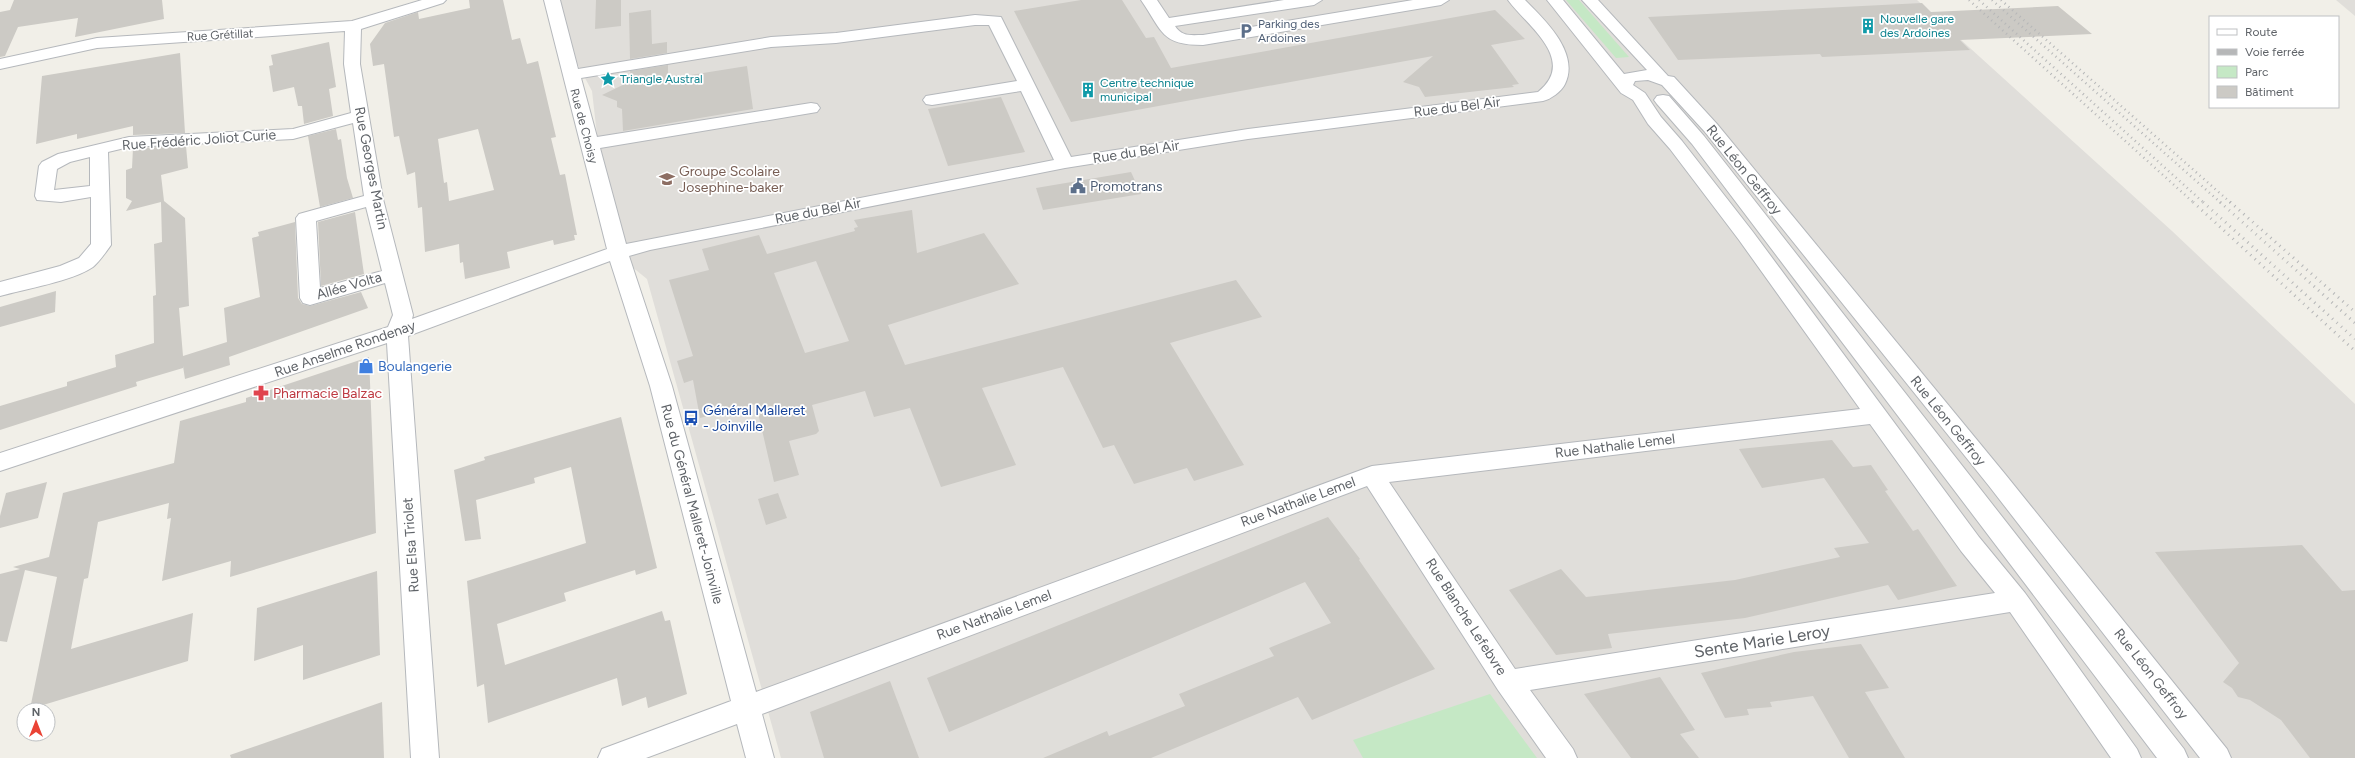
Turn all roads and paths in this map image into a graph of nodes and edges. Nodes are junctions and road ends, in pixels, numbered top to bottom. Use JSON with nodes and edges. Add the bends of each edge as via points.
{"nodes":[{"id":1,"x":438,"y":0,"type":"edge"},
{"id":2,"x":552,"y":0,"type":"edge"},
{"id":3,"x":1151,"y":0,"type":"edge"},
{"id":4,"x":1313,"y":0,"type":"edge"},
{"id":5,"x":1441,"y":0,"type":"edge"},
{"id":6,"x":1555,"y":0,"type":"edge"},
{"id":7,"x":1590,"y":0,"type":"edge"},
{"id":8,"x":1517,"y":1,"type":"edge"},
{"id":9,"x":1328,"y":19,"type":"junction"},
{"id":10,"x":1166,"y":23,"type":"junction"},
{"id":11,"x":353,"y":26,"type":"junction"},
{"id":12,"x":0,"y":64,"type":"edge"},
{"id":13,"x":571,"y":75,"type":"junction"},
{"id":14,"x":1025,"y":85,"type":"junction"},
{"id":15,"x":1666,"y":89,"type":"junction"},
{"id":16,"x":1632,"y":91,"type":"junction"},
{"id":17,"x":932,"y":100,"type":"dead end"},
{"id":18,"x":811,"y":108,"type":"dead end"},
{"id":19,"x":361,"y":116,"type":"junction"},
{"id":20,"x":589,"y":144,"type":"junction"},
{"id":21,"x":99,"y":150,"type":"junction"},
{"id":22,"x":1064,"y":163,"type":"junction"},
{"id":23,"x":99,"y":190,"type":"junction"},
{"id":24,"x":374,"y":199,"type":"junction"},
{"id":25,"x":619,"y":251,"type":"junction"},
{"id":26,"x":393,"y":274,"type":"junction"},
{"id":27,"x":0,"y":289,"type":"edge"},
{"id":28,"x":397,"y":332,"type":"junction"},
{"id":29,"x":1877,"y":415,"type":"junction"},
{"id":30,"x":0,"y":462,"type":"edge"},
{"id":31,"x":1372,"y":475,"type":"junction"},
{"id":32,"x":2016,"y":600,"type":"junction"},
{"id":33,"x":1508,"y":682,"type":"junction"},
{"id":34,"x":746,"y":707,"type":"junction"},
{"id":35,"x":425,"y":758,"type":"edge"},
{"id":36,"x":612,"y":758,"type":"edge"},
{"id":37,"x":760,"y":758,"type":"edge"},
{"id":38,"x":1563,"y":758,"type":"edge"},
{"id":39,"x":2127,"y":758,"type":"edge"},
{"id":40,"x":2174,"y":758,"type":"edge"},
{"id":41,"x":2217,"y":758,"type":"edge"}],
"edges":[{"from":1,"to":11,"type":"street","name":"Rue Grétillat"},
{"from":2,"to":13,"type":"street","name":"Rue de Choisy"},
{"from":3,"to":10,"type":"street"},
{"from":4,"to":9,"type":"street"},
{"from":4,"to":10,"type":"street"},
{"from":5,"to":9,"type":"street"},
{"from":6,"to":16,"type":"street"},
{"from":7,"to":15,"type":"street","name":"Rue Léon Geffroy","via":[[1645,57]]},
{"from":8,"to":22,"type":"street","name":"Rue du Bel Air","via":[[1547,35],[1556,48],[1560,61],[1560,82],[1554,90],[1543,96],[1248,134]]},
{"from":9,"to":10,"type":"street","via":[[1203,40],[1183,40],[1173,35]]},
{"from":11,"to":12,"type":"street","name":"Rue Grétillat","via":[[97,43]]},
{"from":11,"to":19,"type":"street","name":"Rue Georges Martin","via":[[352,64]]},
{"from":13,"to":14,"type":"street","via":[[771,42],[836,38],[975,20],[995,20]]},
{"from":13,"to":20,"type":"street","name":"Rue de Choisy"},
{"from":14,"to":17,"type":"street"},
{"from":14,"to":22,"type":"street"},
{"from":15,"to":16,"type":"street","via":[[1637,75],[1627,79]]},
{"from":15,"to":40,"type":"street","via":[[1698,140]]},
{"from":15,"to":41,"type":"street","name":"Rue Léon Geffroy","via":[[1711,128],[1992,474]]},
{"from":16,"to":29,"type":"street","via":[[1746,236]]},
{"from":18,"to":20,"type":"street"},
{"from":19,"to":21,"type":"street","name":"Rue Frédéric Joliot Curie","via":[[294,134],[130,142]]},
{"from":19,"to":24,"type":"street","name":"Rue Georges Martin"},
{"from":20,"to":25,"type":"street","name":"Rue de Choisy"},
{"from":21,"to":23,"type":"street"},
{"from":21,"to":23,"type":"street","name":"Rue Frédéric Joliot Curie","via":[[64,158],[48,166],[44,196]]},
{"from":22,"to":25,"type":"street","name":"Rue du Bel Air"},
{"from":23,"to":27,"type":"street","via":[[101,245],[86,262],[67,271]]},
{"from":24,"to":26,"type":"street","name":"Rue Georges Martin"},
{"from":24,"to":26,"type":"street","name":"Allée Volta","via":[[306,218],[310,298]]},
{"from":25,"to":28,"type":"street","name":"Rue Anselme Rondenay"},
{"from":25,"to":34,"type":"street","name":"Rue du Général Malleret-Joinville","via":[[661,386]]},
{"from":26,"to":28,"type":"street","name":"Rue Georges Martin","via":[[403,315]]},
{"from":28,"to":30,"type":"street","name":"Rue Anselme Rondenay"},
{"from":28,"to":35,"type":"street","name":"Rue Elsa Triolet"},
{"from":29,"to":31,"type":"street","name":"Rue Nathalie Lemel"},
{"from":29,"to":32,"type":"street","via":[[1970,544]]},
{"from":31,"to":33,"type":"street","name":"Rue Blanche Lefebvre"},
{"from":31,"to":34,"type":"street","name":"Rue Nathalie Lemel"},
{"from":32,"to":33,"type":"street","name":"Sente Marie Leroy"},
{"from":32,"to":39,"type":"street"},
{"from":33,"to":38,"type":"street","name":"Rue Blanche Lefebvre"},
{"from":34,"to":36,"type":"street","name":"Rue Nathalie Lemel"},
{"from":34,"to":37,"type":"street","name":"Rue du Général Malleret-Joinville"}]}
